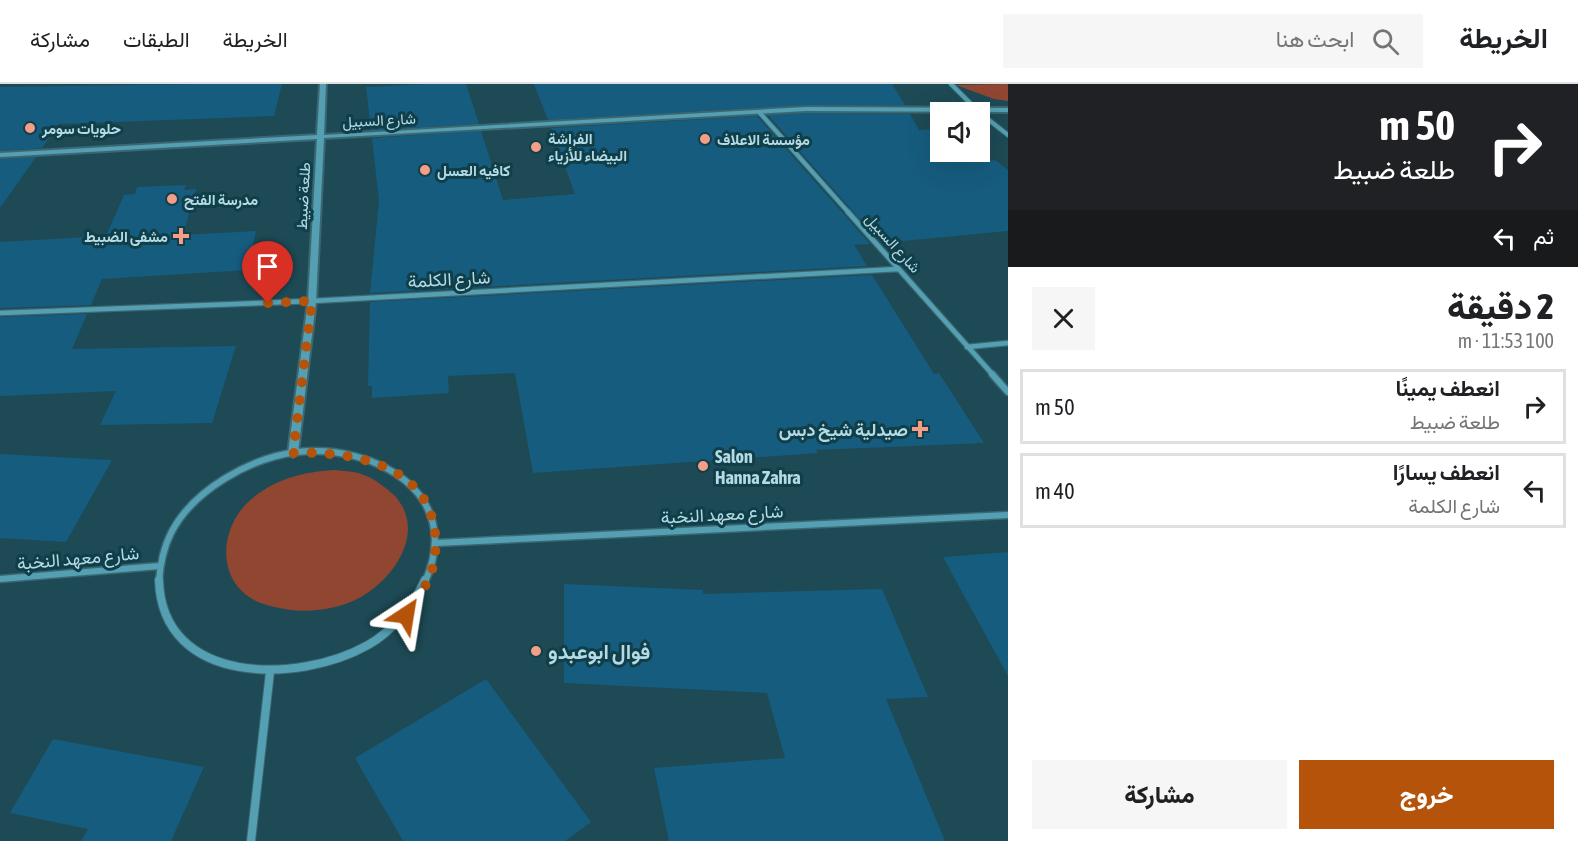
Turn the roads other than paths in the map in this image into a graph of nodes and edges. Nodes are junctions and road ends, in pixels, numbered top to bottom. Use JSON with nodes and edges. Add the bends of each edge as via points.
{"nodes":[{"id":1,"x":323,"y":84,"type":"edge"},
{"id":2,"x":951,"y":84,"type":"edge"},
{"id":3,"x":968,"y":102,"type":"edge"},
{"id":4,"x":1008,"y":110,"type":"edge"},
{"id":5,"x":930,"y":111,"type":"edge"},
{"id":6,"x":990,"y":111,"type":"edge"},
{"id":7,"x":759,"y":112,"type":"junction"},
{"id":8,"x":990,"y":121,"type":"edge"},
{"id":9,"x":1008,"y":135,"type":"edge"},
{"id":10,"x":320,"y":137,"type":"junction"},
{"id":11,"x":0,"y":155,"type":"edge"},
{"id":12,"x":898,"y":269,"type":"junction"},
{"id":13,"x":312,"y":301,"type":"junction"},
{"id":14,"x":0,"y":313,"type":"edge"},
{"id":15,"x":1008,"y":342,"type":"edge"},
{"id":16,"x":967,"y":347,"type":"junction"},
{"id":17,"x":1008,"y":392,"type":"edge"},
{"id":18,"x":293,"y":453,"type":"junction"},
{"id":19,"x":1008,"y":515,"type":"edge"},
{"id":20,"x":436,"y":543,"type":"junction"},
{"id":21,"x":159,"y":566,"type":"junction"},
{"id":22,"x":0,"y":579,"type":"edge"},
{"id":23,"x":270,"y":672,"type":"junction"},
{"id":24,"x":251,"y":841,"type":"edge"}],
"edges":[{"from":1,"to":10,"type":"street","name":"طلعة ضبيط"},
{"from":2,"to":3,"type":"street"},
{"from":4,"to":6,"type":"street","name":"شارع السبيل"},
{"from":5,"to":7,"type":"street","name":"شارع السبيل"},
{"from":7,"to":10,"type":"street","name":"شارع السبيل"},
{"from":7,"to":12,"type":"street","name":"شارع السبيل"},
{"from":8,"to":9,"type":"street"},
{"from":10,"to":11,"type":"street","name":"شارع السبيل"},
{"from":10,"to":13,"type":"street","name":"طلعة ضبيط"},
{"from":12,"to":13,"type":"street","name":"شارع الكلمة"},
{"from":12,"to":16,"type":"street","name":"شارع السبيل"},
{"from":13,"to":14,"type":"street","name":"شارع الكلمة"},
{"from":13,"to":18,"type":"street","name":"طلعة ضبيط"},
{"from":15,"to":16,"type":"street"},
{"from":16,"to":17,"type":"street","name":"شارع السبيل"},
{"from":18,"to":20,"type":"street","via":[[358,456],[390,468],[414,487],[431,513]]},
{"from":18,"to":21,"type":"street","via":[[251,466],[211,489],[190,507],[170,535]]},
{"from":19,"to":20,"type":"street","name":"شارع معهد النخبة"},
{"from":20,"to":23,"type":"street","via":[[429,579],[406,615],[369,645],[321,665]]},
{"from":21,"to":22,"type":"street","name":"شارع معهد النخبة"},
{"from":21,"to":23,"type":"street","via":[[159,598],[171,626],[195,650],[229,666]]},
{"from":23,"to":24,"type":"street"}]}
